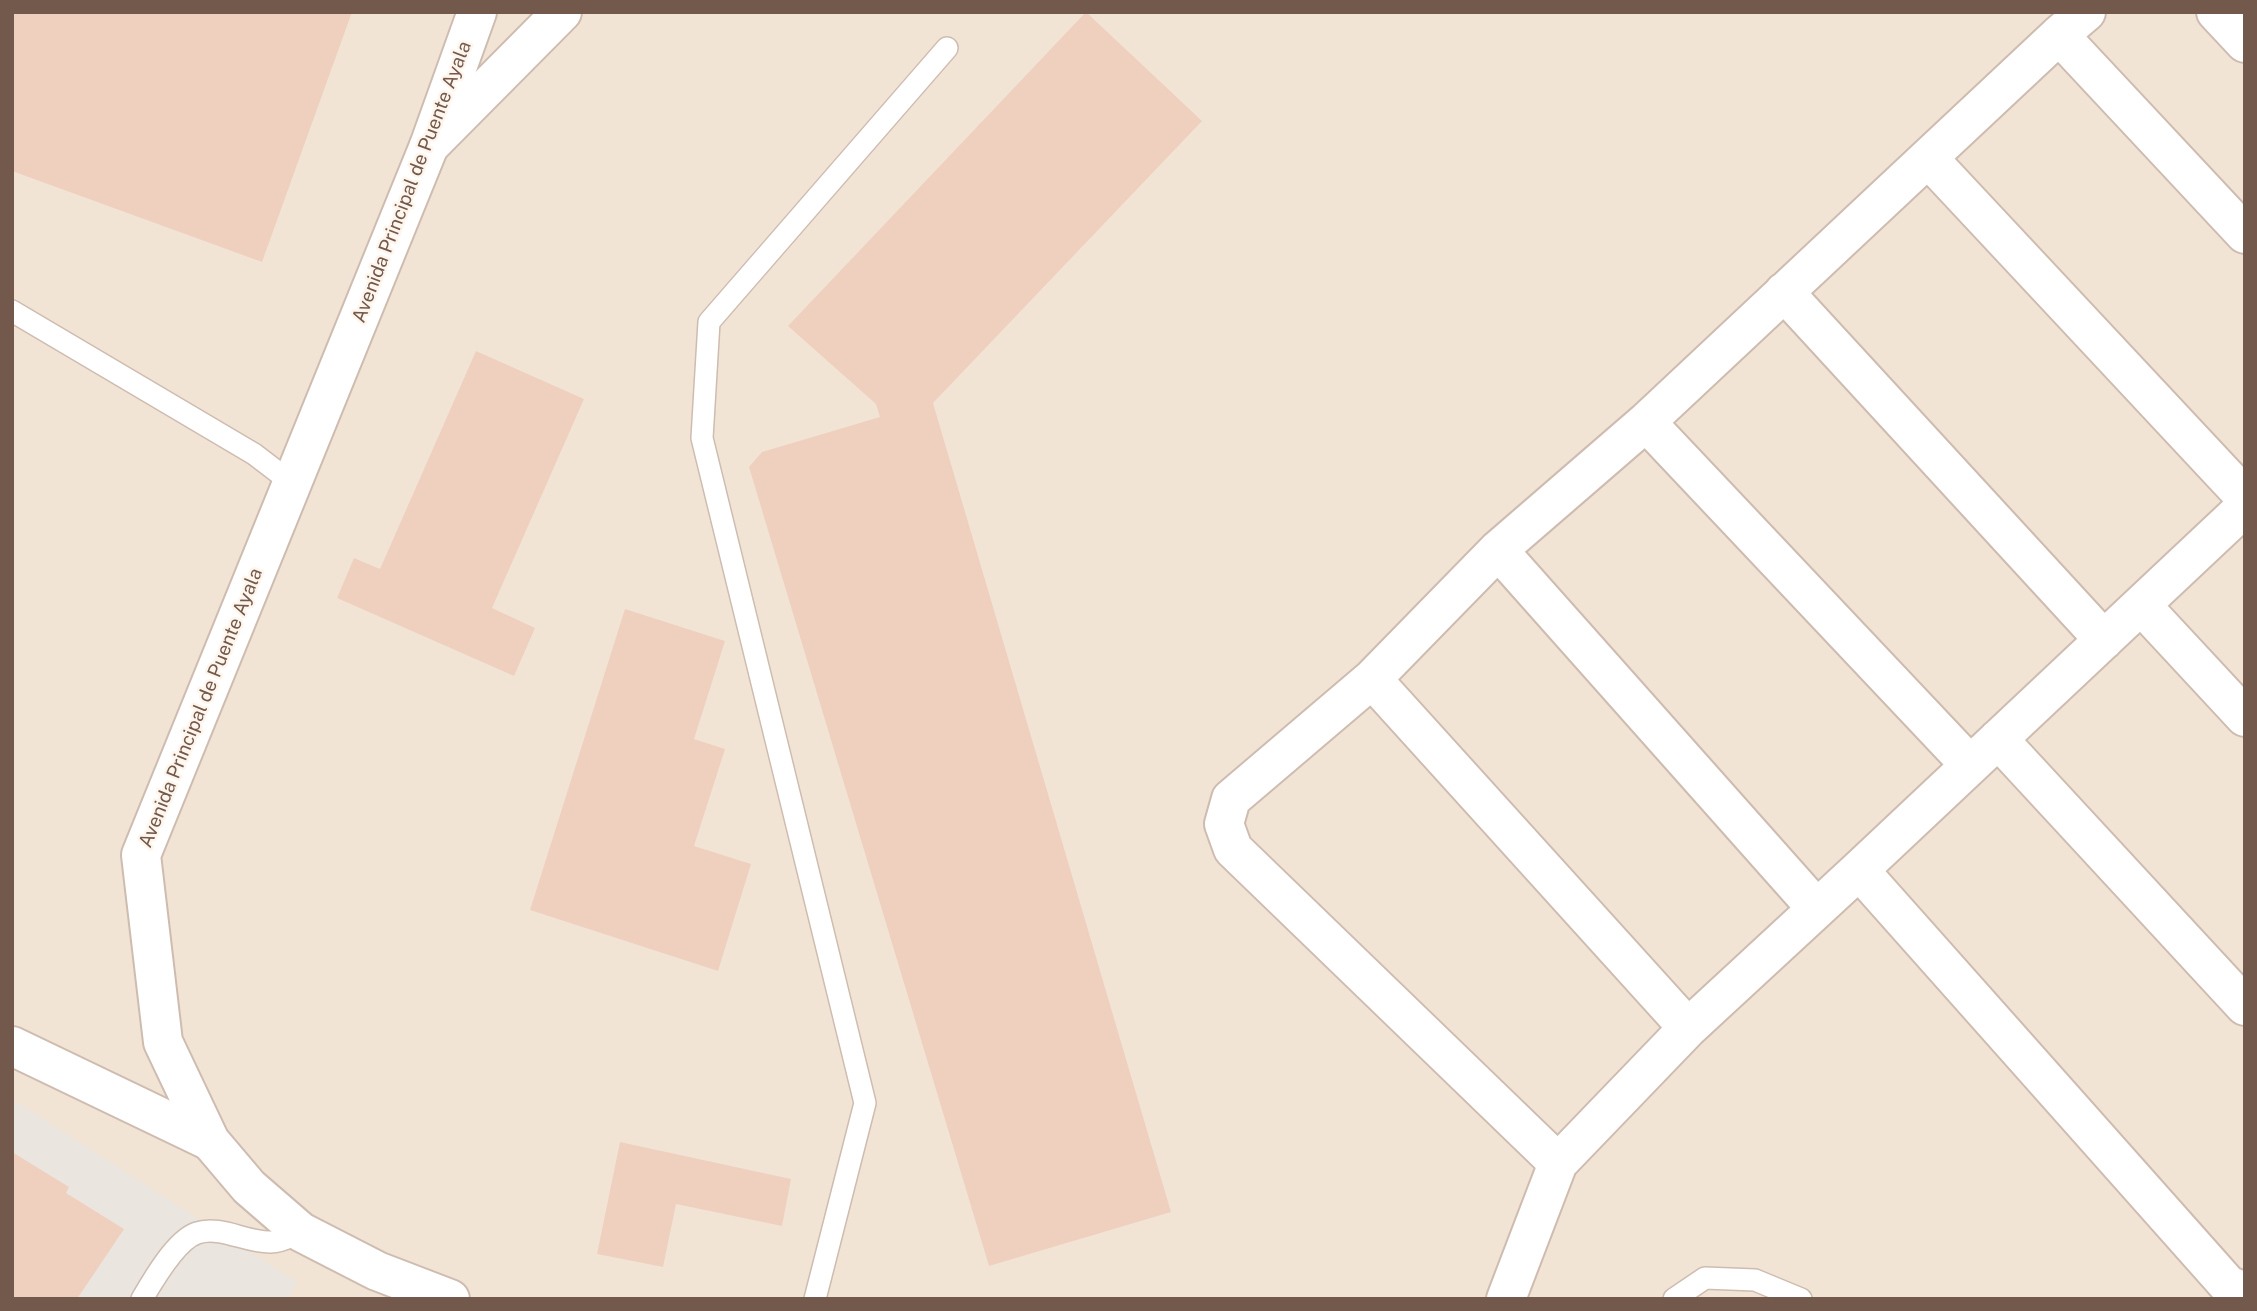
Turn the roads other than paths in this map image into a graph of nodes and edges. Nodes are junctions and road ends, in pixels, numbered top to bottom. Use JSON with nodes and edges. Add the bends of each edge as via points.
{"nodes":[{"id":1,"x":477,"y":12,"type":"edge"},
{"id":2,"x":562,"y":12,"type":"edge"},
{"id":3,"x":2216,"y":12,"type":"edge"},
{"id":4,"x":2073,"y":24,"type":"edge"},
{"id":5,"x":2245,"y":43,"type":"edge"},
{"id":6,"x":947,"y":48,"type":"dead end"},
{"id":7,"x":429,"y":146,"type":"junction"},
{"id":8,"x":1928,"y":158,"type":"junction"},
{"id":9,"x":2245,"y":234,"type":"edge"},
{"id":10,"x":1784,"y":292,"type":"junction"},
{"id":11,"x":12,"y":311,"type":"edge"},
{"id":12,"x":1646,"y":422,"type":"junction"},
{"id":13,"x":292,"y":483,"type":"junction"},
{"id":14,"x":2245,"y":497,"type":"edge"},
{"id":15,"x":2245,"y":507,"type":"edge"},
{"id":16,"x":1498,"y":551,"type":"junction"},
{"id":17,"x":2141,"y":605,"type":"junction"},
{"id":18,"x":2104,"y":640,"type":"junction"},
{"id":19,"x":1372,"y":679,"type":"junction"},
{"id":20,"x":2245,"y":716,"type":"edge"},
{"id":21,"x":1998,"y":739,"type":"junction"},
{"id":22,"x":1970,"y":765,"type":"junction"},
{"id":23,"x":1859,"y":870,"type":"junction"},
{"id":24,"x":1817,"y":909,"type":"junction"},
{"id":25,"x":2245,"y":1006,"type":"edge"},
{"id":26,"x":1688,"y":1028,"type":"junction"},
{"id":27,"x":12,"y":1046,"type":"edge"},
{"id":28,"x":211,"y":1141,"type":"junction"},
{"id":29,"x":1558,"y":1163,"type":"junction"},
{"id":30,"x":301,"y":1231,"type":"junction"},
{"id":31,"x":2245,"y":1292,"type":"edge"},
{"id":32,"x":142,"y":1299,"type":"edge"},
{"id":33,"x":450,"y":1299,"type":"edge"},
{"id":34,"x":815,"y":1299,"type":"edge"},
{"id":35,"x":1506,"y":1299,"type":"edge"},
{"id":36,"x":1674,"y":1299,"type":"edge"},
{"id":37,"x":1801,"y":1299,"type":"edge"}],
"edges":[{"from":1,"to":7,"type":"street","name":"Avenida Principal de Puente Ayala"},
{"from":2,"to":7,"type":"street"},
{"from":3,"to":5,"type":"street"},
{"from":4,"to":8,"type":"street"},
{"from":4,"to":9,"type":"street"},
{"from":6,"to":34,"type":"lane","via":[[709,321],[702,438],[865,1103]]},
{"from":7,"to":13,"type":"street","name":"Avenida Principal de Puente Ayala"},
{"from":8,"to":10,"type":"street"},
{"from":8,"to":14,"type":"street"},
{"from":10,"to":12,"type":"street"},
{"from":10,"to":18,"type":"street"},
{"from":11,"to":13,"type":"lane","via":[[254,454]]},
{"from":12,"to":16,"type":"street"},
{"from":12,"to":22,"type":"street"},
{"from":13,"to":28,"type":"street","name":"Avenida Principal de Puente Ayala","via":[[141,855],[163,1042]]},
{"from":15,"to":17,"type":"street"},
{"from":16,"to":19,"type":"street"},
{"from":16,"to":24,"type":"street"},
{"from":17,"to":18,"type":"street"},
{"from":17,"to":20,"type":"street"},
{"from":18,"to":21,"type":"street"},
{"from":19,"to":26,"type":"street"},
{"from":19,"to":29,"type":"street","via":[[1231,799],[1224,824],[1233,849]]},
{"from":21,"to":22,"type":"street"},
{"from":21,"to":25,"type":"street"},
{"from":22,"to":23,"type":"street"},
{"from":23,"to":24,"type":"street"},
{"from":23,"to":31,"type":"street","via":[[2228,1285]]},
{"from":24,"to":26,"type":"street"},
{"from":26,"to":29,"type":"street"},
{"from":27,"to":28,"type":"street"},
{"from":28,"to":30,"type":"street","name":"Avenida Principal de Puente Ayala","via":[[249,1187]]},
{"from":29,"to":35,"type":"street"},
{"from":30,"to":32,"type":"lane","via":[[274,1242],[197,1233],[184,1241]]},
{"from":30,"to":33,"type":"street","name":"Avenida Principal de Puente Ayala","via":[[377,1271]]},
{"from":36,"to":37,"type":"lane","via":[[1705,1278],[1755,1280]]}]}
